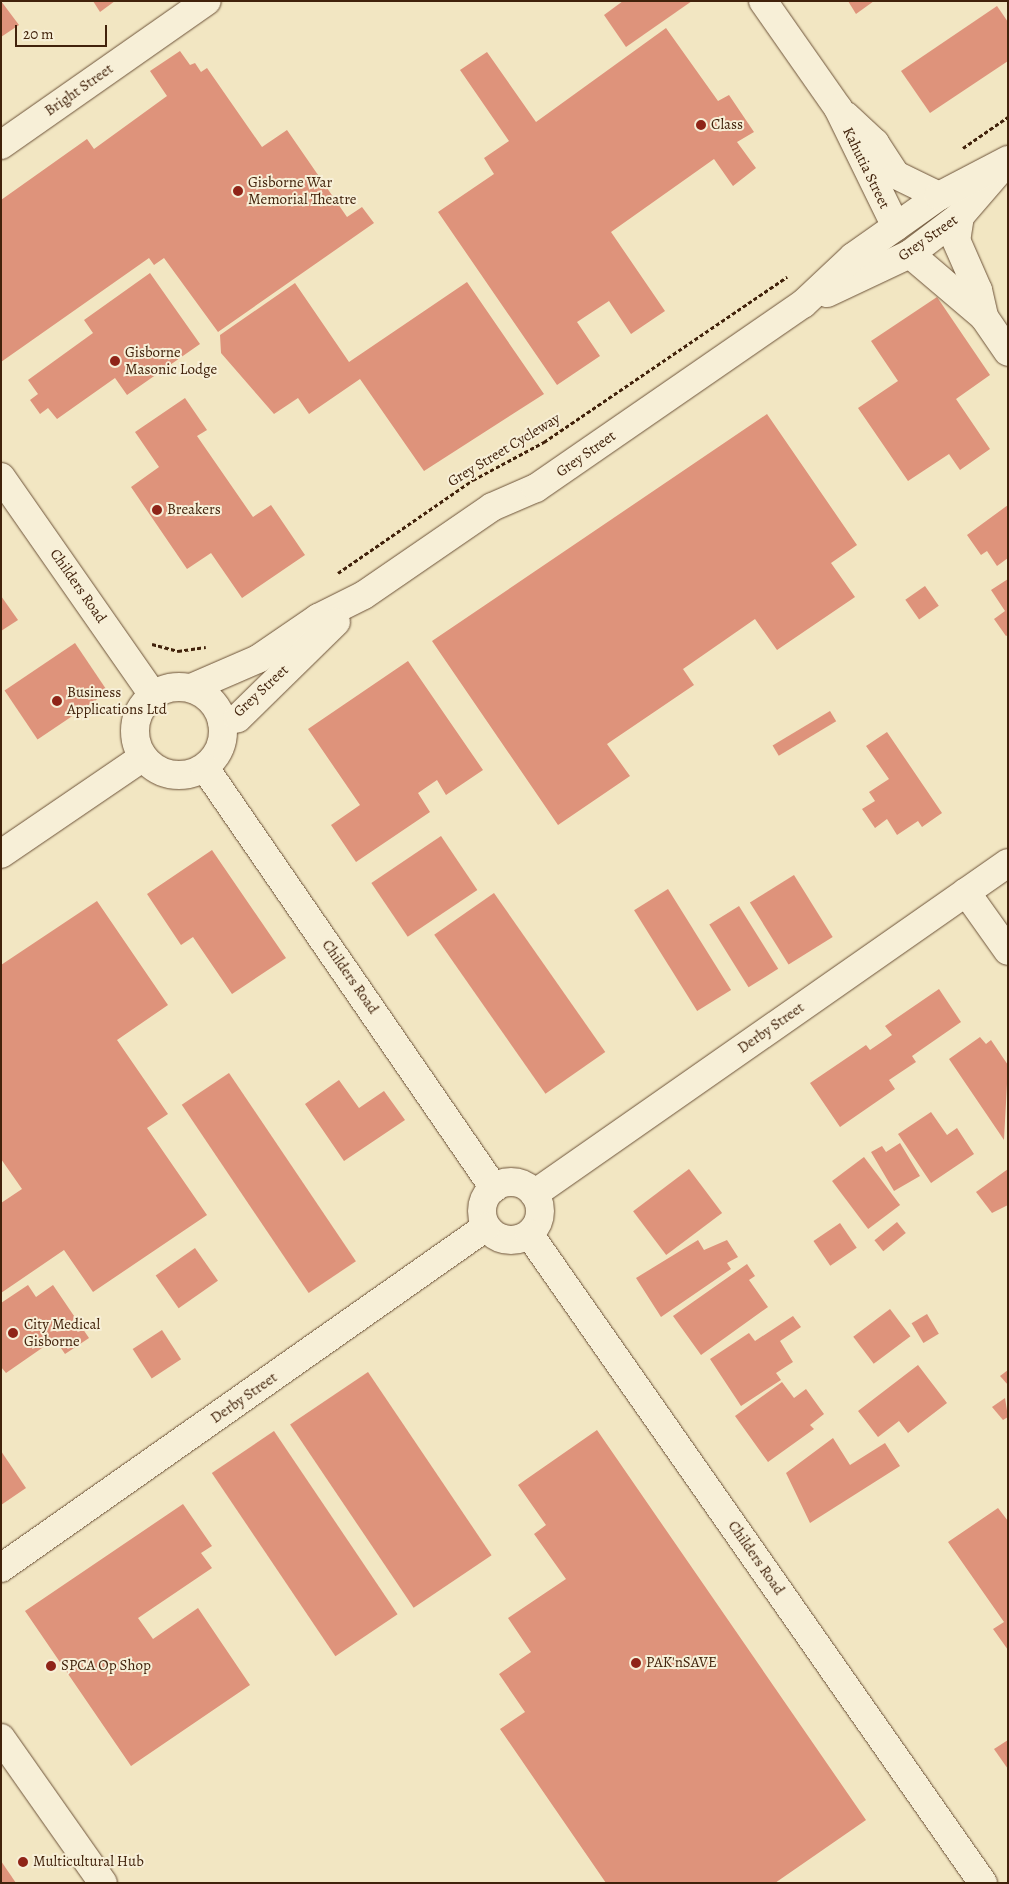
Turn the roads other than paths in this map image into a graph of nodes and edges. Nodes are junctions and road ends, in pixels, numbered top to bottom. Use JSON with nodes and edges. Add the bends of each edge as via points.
{"nodes":[{"id":1,"x":207,"y":1,"type":"edge"},
{"id":2,"x":763,"y":1,"type":"edge"},
{"id":3,"x":838,"y":108,"type":"junction"},
{"id":4,"x":1,"y":145,"type":"edge"},
{"id":5,"x":1008,"y":161,"type":"edge"},
{"id":6,"x":939,"y":196,"type":"junction"},
{"id":7,"x":960,"y":216,"type":"junction"},
{"id":8,"x":896,"y":227,"type":"junction"},
{"id":9,"x":910,"y":254,"type":"junction"},
{"id":10,"x":803,"y":304,"type":"junction"},
{"id":11,"x":984,"y":317,"type":"junction"},
{"id":12,"x":1008,"y":352,"type":"edge"},
{"id":13,"x":1,"y":477,"type":"edge"},
{"id":14,"x":364,"y":595,"type":"junction"},
{"id":15,"x":191,"y":688,"type":"junction"},
{"id":16,"x":154,"y":695,"type":"junction"},
{"id":17,"x":222,"y":722,"type":"junction"},
{"id":18,"x":143,"y":757,"type":"junction"},
{"id":19,"x":205,"y":768,"type":"junction"},
{"id":20,"x":1,"y":854,"type":"edge"},
{"id":21,"x":1008,"y":863,"type":"edge"},
{"id":22,"x":966,"y":892,"type":"junction"},
{"id":23,"x":1008,"y":951,"type":"edge"},
{"id":24,"x":494,"y":1188,"type":"junction"},
{"id":25,"x":534,"y":1194,"type":"junction"},
{"id":26,"x":486,"y":1227,"type":"junction"},
{"id":27,"x":529,"y":1234,"type":"junction"},
{"id":28,"x":1,"y":1568,"type":"edge"},
{"id":29,"x":1,"y":1738,"type":"edge"},
{"id":30,"x":103,"y":1883,"type":"edge"},
{"id":31,"x":983,"y":1883,"type":"edge"}],
"edges":[{"from":1,"to":4,"type":"street","name":"Bright Street"},
{"from":2,"to":3,"type":"street","name":"Kahutia Street"},
{"from":3,"to":6,"type":"street","name":"Kahutia Street","via":[[875,143],[896,175]]},
{"from":3,"to":8,"type":"street","name":"Kahutia Street"},
{"from":5,"to":6,"type":"street","name":"Grey Street"},
{"from":5,"to":7,"type":"street","name":"Grey Street"},
{"from":6,"to":8,"type":"street","name":"Grey Street"},
{"from":7,"to":9,"type":"street","name":"Grey Street"},
{"from":7,"to":11,"type":"street","via":[[956,240],[978,290]]},
{"from":8,"to":10,"type":"street","name":"Grey Street","via":[[853,258]]},
{"from":9,"to":10,"type":"street","name":"Grey Street"},
{"from":9,"to":11,"type":"street"},
{"from":10,"to":14,"type":"street","name":"Grey Street","via":[[536,488],[492,507]]},
{"from":11,"to":12,"type":"street"},
{"from":13,"to":16,"type":"street","name":"Childers Road"},
{"from":14,"to":15,"type":"street","name":"Grey Street","via":[[318,618],[252,663]]},
{"from":14,"to":17,"type":"street","name":"Grey Street","via":[[238,718]]},
{"from":15,"to":16,"type":"street","via":[[165,688]]},
{"from":15,"to":17,"type":"street","via":[[209,700]]},
{"from":16,"to":18,"type":"street","via":[[142,707],[135,731]]},
{"from":17,"to":19,"type":"street","via":[[220,746]]},
{"from":18,"to":19,"type":"street","via":[[171,774],[193,774]]},
{"from":18,"to":20,"type":"street"},
{"from":19,"to":24,"type":"street","name":"Childers Road"},
{"from":21,"to":22,"type":"street","name":"Derby Street"},
{"from":22,"to":23,"type":"street"},
{"from":22,"to":25,"type":"street","name":"Derby Street"},
{"from":24,"to":25,"type":"street","via":[[518,1184]]},
{"from":24,"to":26,"type":"street","via":[[482,1209]]},
{"from":25,"to":27,"type":"street","via":[[539,1209],[535,1228]]},
{"from":26,"to":27,"type":"street","via":[[509,1240]]},
{"from":26,"to":28,"type":"street","name":"Derby Street"},
{"from":27,"to":31,"type":"street","name":"Childers Road"},
{"from":29,"to":30,"type":"street"}]}
